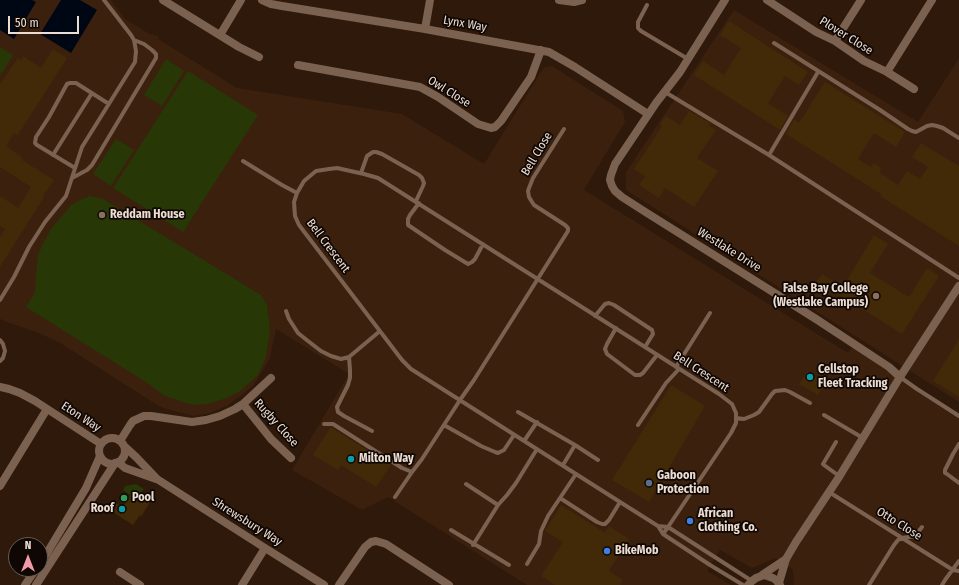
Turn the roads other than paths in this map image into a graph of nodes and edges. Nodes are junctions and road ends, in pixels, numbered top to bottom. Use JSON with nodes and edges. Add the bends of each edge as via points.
{"nodes":[{"id":1,"x":104,"y":0,"type":"edge"},
{"id":2,"x":163,"y":0,"type":"edge"},
{"id":3,"x":241,"y":0,"type":"edge"},
{"id":4,"x":262,"y":0,"type":"edge"},
{"id":5,"x":430,"y":0,"type":"edge"},
{"id":6,"x":558,"y":0,"type":"edge"},
{"id":7,"x":582,"y":0,"type":"edge"},
{"id":8,"x":725,"y":0,"type":"edge"},
{"id":9,"x":767,"y":0,"type":"edge"},
{"id":10,"x":861,"y":0,"type":"edge"},
{"id":11,"x":932,"y":0,"type":"edge"},
{"id":12,"x":647,"y":5,"type":"dead end"},
{"id":13,"x":425,"y":30,"type":"junction"},
{"id":14,"x":220,"y":35,"type":"junction"},
{"id":15,"x":134,"y":40,"type":"junction"},
{"id":16,"x":835,"y":42,"type":"junction"},
{"id":17,"x":774,"y":43,"type":"dead end"},
{"id":18,"x":540,"y":50,"type":"junction"},
{"id":19,"x":259,"y":57,"type":"dead end"},
{"id":20,"x":688,"y":59,"type":"junction"},
{"id":21,"x":298,"y":65,"type":"dead end"},
{"id":22,"x":818,"y":72,"type":"junction"},
{"id":23,"x":887,"y":72,"type":"junction"},
{"id":24,"x":914,"y":89,"type":"dead end"},
{"id":25,"x":665,"y":92,"type":"junction"},
{"id":26,"x":92,"y":93,"type":"junction"},
{"id":27,"x":109,"y":104,"type":"junction"},
{"id":28,"x":648,"y":114,"type":"junction"},
{"id":29,"x":564,"y":129,"type":"dead end"},
{"id":30,"x":959,"y":138,"type":"edge"},
{"id":31,"x":53,"y":155,"type":"junction"},
{"id":32,"x":769,"y":155,"type":"junction"},
{"id":33,"x":243,"y":160,"type":"dead end"},
{"id":34,"x":75,"y":168,"type":"junction"},
{"id":35,"x":361,"y":173,"type":"junction"},
{"id":36,"x":72,"y":178,"type":"junction"},
{"id":37,"x":297,"y":193,"type":"junction"},
{"id":38,"x":417,"y":202,"type":"junction"},
{"id":39,"x":483,"y":244,"type":"junction"},
{"id":40,"x":959,"y":278,"type":"edge"},
{"id":41,"x":538,"y":279,"type":"junction"},
{"id":42,"x":959,"y":286,"type":"edge"},
{"id":43,"x":0,"y":300,"type":"edge"},
{"id":44,"x":286,"y":311,"type":"dead end"},
{"id":45,"x":710,"y":313,"type":"dead end"},
{"id":46,"x":596,"y":316,"type":"junction"},
{"id":47,"x":616,"y":328,"type":"junction"},
{"id":48,"x":380,"y":331,"type":"junction"},
{"id":49,"x":0,"y":340,"type":"edge"},
{"id":50,"x":646,"y":347,"type":"junction"},
{"id":51,"x":657,"y":355,"type":"junction"},
{"id":52,"x":349,"y":357,"type":"junction"},
{"id":53,"x":0,"y":361,"type":"edge"},
{"id":54,"x":677,"y":368,"type":"junction"},
{"id":55,"x":900,"y":377,"type":"junction"},
{"id":56,"x":271,"y":378,"type":"dead end"},
{"id":57,"x":0,"y":387,"type":"edge"},
{"id":58,"x":460,"y":400,"type":"junction"},
{"id":59,"x":243,"y":404,"type":"junction"},
{"id":60,"x":810,"y":404,"type":"dead end"},
{"id":61,"x":47,"y":409,"type":"junction"},
{"id":62,"x":518,"y":412,"type":"dead end"},
{"id":63,"x":824,"y":415,"type":"dead end"},
{"id":64,"x":959,"y":416,"type":"edge"},
{"id":65,"x":736,"y":418,"type":"junction"},
{"id":66,"x":537,"y":422,"type":"junction"},
{"id":67,"x":324,"y":424,"type":"dead end"},
{"id":68,"x":444,"y":425,"type":"junction"},
{"id":69,"x":638,"y":425,"type":"dead end"},
{"id":70,"x":372,"y":431,"type":"dead end"},
{"id":71,"x":514,"y":435,"type":"junction"},
{"id":72,"x":863,"y":438,"type":"junction"},
{"id":73,"x":524,"y":441,"type":"junction"},
{"id":74,"x":836,"y":442,"type":"dead end"},
{"id":75,"x":122,"y":443,"type":"junction"},
{"id":76,"x":101,"y":444,"type":"junction"},
{"id":77,"x":959,"y":444,"type":"edge"},
{"id":78,"x":575,"y":445,"type":"junction"},
{"id":79,"x":537,"y":449,"type":"junction"},
{"id":80,"x":100,"y":456,"type":"junction"},
{"id":81,"x":291,"y":458,"type":"dead end"},
{"id":82,"x":598,"y":460,"type":"dead end"},
{"id":83,"x":116,"y":463,"type":"junction"},
{"id":84,"x":563,"y":465,"type":"junction"},
{"id":85,"x":412,"y":472,"type":"junction"},
{"id":86,"x":576,"y":474,"type":"junction"},
{"id":87,"x":839,"y":476,"type":"junction"},
{"id":88,"x":157,"y":479,"type":"junction"},
{"id":89,"x":959,"y":483,"type":"edge"},
{"id":90,"x":466,"y":484,"type":"dead end"},
{"id":91,"x":0,"y":486,"type":"edge"},
{"id":92,"x":829,"y":492,"type":"junction"},
{"id":93,"x":395,"y":497,"type":"dead end"},
{"id":94,"x":560,"y":498,"type":"junction"},
{"id":95,"x":620,"y":502,"type":"junction"},
{"id":96,"x":76,"y":505,"type":"junction"},
{"id":97,"x":498,"y":505,"type":"junction"},
{"id":98,"x":85,"y":511,"type":"junction"},
{"id":99,"x":658,"y":526,"type":"junction"},
{"id":100,"x":668,"y":527,"type":"junction"},
{"id":101,"x":922,"y":527,"type":"dead end"},
{"id":102,"x":451,"y":530,"type":"dead end"},
{"id":103,"x":663,"y":534,"type":"junction"},
{"id":104,"x":902,"y":538,"type":"junction"},
{"id":105,"x":473,"y":544,"type":"junction"},
{"id":106,"x":265,"y":548,"type":"junction"},
{"id":107,"x":48,"y":551,"type":"edge"},
{"id":108,"x":786,"y":559,"type":"junction"},
{"id":109,"x":959,"y":561,"type":"edge"},
{"id":110,"x":527,"y":564,"type":"dead end"},
{"id":111,"x":509,"y":565,"type":"dead end"},
{"id":112,"x":953,"y":570,"type":"junction"},
{"id":113,"x":959,"y":571,"type":"edge"},
{"id":114,"x":120,"y":572,"type":"dead end"},
{"id":115,"x":762,"y":576,"type":"junction"},
{"id":116,"x":750,"y":583,"type":"edge"},
{"id":117,"x":780,"y":584,"type":"edge"},
{"id":118,"x":36,"y":585,"type":"edge"},
{"id":119,"x":140,"y":585,"type":"edge"},
{"id":120,"x":242,"y":585,"type":"edge"},
{"id":121,"x":324,"y":585,"type":"edge"},
{"id":122,"x":339,"y":585,"type":"edge"},
{"id":123,"x":449,"y":585,"type":"edge"},
{"id":124,"x":743,"y":585,"type":"edge"},
{"id":125,"x":869,"y":585,"type":"edge"},
{"id":126,"x":942,"y":585,"type":"edge"}],
"edges":[{"from":1,"to":15,"type":"lane"},
{"from":2,"to":14,"type":"street"},
{"from":3,"to":14,"type":"street"},
{"from":4,"to":13,"type":"street","name":"Lynx Way","via":[[271,4]]},
{"from":5,"to":13,"type":"street"},
{"from":6,"to":7,"type":"street"},
{"from":8,"to":20,"type":"street","name":"Westlake Drive"},
{"from":9,"to":16,"type":"street","name":"Plover Close"},
{"from":10,"to":16,"type":"street"},
{"from":11,"to":23,"type":"street"},
{"from":12,"to":20,"type":"lane","via":[[638,22],[638,28]]},
{"from":13,"to":18,"type":"street","name":"Lynx Way"},
{"from":14,"to":19,"type":"street"},
{"from":15,"to":27,"type":"lane","via":[[134,65]]},
{"from":15,"to":36,"type":"lane","via":[[152,50],[156,58],[92,165],[88,170]]},
{"from":16,"to":23,"type":"street","name":"Plover Close"},
{"from":17,"to":22,"type":"lane"},
{"from":18,"to":21,"type":"street","name":"Owl Close","via":[[531,77],[500,121],[491,128],[478,124],[420,87]]},
{"from":18,"to":28,"type":"street","name":"Lynx Way","via":[[557,56]]},
{"from":20,"to":25,"type":"street","name":"Westlake Drive"},
{"from":22,"to":30,"type":"lane","via":[[912,131],[916,132],[932,125],[943,128]]},
{"from":22,"to":32,"type":"lane"},
{"from":23,"to":24,"type":"street","name":"Plover Close"},
{"from":25,"to":28,"type":"street","name":"Westlake Drive"},
{"from":25,"to":32,"type":"lane"},
{"from":26,"to":27,"type":"lane"},
{"from":26,"to":31,"type":"lane"},
{"from":26,"to":31,"type":"lane","via":[[76,83],[67,84],[35,140],[37,146]]},
{"from":27,"to":34,"type":"lane","via":[[82,147]]},
{"from":28,"to":55,"type":"street","name":"Westlake Drive","via":[[612,170],[610,180],[615,190],[622,197],[816,319]]},
{"from":29,"to":41,"type":"lane","name":"Bell Close","via":[[533,178],[528,191],[534,205],[567,226],[568,231]]},
{"from":31,"to":34,"type":"lane"},
{"from":32,"to":40,"type":"lane"},
{"from":33,"to":37,"type":"lane"},
{"from":34,"to":36,"type":"lane"},
{"from":35,"to":37,"type":"lane","name":"Bell Crescent","via":[[337,168],[316,171],[304,181]]},
{"from":35,"to":38,"type":"lane","name":"Bell Crescent","via":[[378,178]]},
{"from":35,"to":38,"type":"lane","via":[[367,156],[373,152],[382,154],[422,178],[424,183]]},
{"from":36,"to":43,"type":"lane","via":[[66,196],[45,222]]},
{"from":37,"to":48,"type":"lane","name":"Bell Crescent","via":[[294,207],[299,225]]},
{"from":38,"to":39,"type":"lane","name":"Bell Crescent"},
{"from":38,"to":39,"type":"lane","via":[[408,224],[418,233],[468,264],[475,259]]},
{"from":39,"to":41,"type":"lane","name":"Bell Crescent"},
{"from":41,"to":46,"type":"lane","name":"Bell Crescent"},
{"from":41,"to":58,"type":"lane"},
{"from":42,"to":55,"type":"street"},
{"from":44,"to":52,"type":"lane","via":[[298,333],[308,341],[331,356],[341,359]]},
{"from":45,"to":54,"type":"lane"},
{"from":46,"to":47,"type":"lane","name":"Bell Crescent"},
{"from":46,"to":50,"type":"lane","via":[[605,304],[614,305],[652,330],[653,334]]},
{"from":47,"to":50,"type":"lane","name":"Bell Crescent"},
{"from":47,"to":51,"type":"lane","via":[[605,349],[607,354],[635,375],[643,373]]},
{"from":48,"to":52,"type":"lane"},
{"from":48,"to":58,"type":"lane","name":"Bell Crescent","via":[[411,369]]},
{"from":49,"to":53,"type":"lane","via":[[5,351]]},
{"from":50,"to":51,"type":"lane","name":"Bell Crescent"},
{"from":51,"to":54,"type":"lane","name":"Bell Crescent"},
{"from":52,"to":70,"type":"lane","via":[[350,378],[337,407],[338,412]]},
{"from":54,"to":65,"type":"lane","name":"Bell Crescent","via":[[732,404]]},
{"from":54,"to":69,"type":"lane"},
{"from":55,"to":64,"type":"lane"},
{"from":55,"to":72,"type":"street"},
{"from":56,"to":59,"type":"street","name":"Rugby Close"},
{"from":57,"to":61,"type":"street","name":"Eton Way","via":[[20,393]]},
{"from":58,"to":68,"type":"lane"},
{"from":58,"to":71,"type":"lane","name":"Bell Crescent"},
{"from":59,"to":75,"type":"street","name":"Rugby Close","via":[[235,410],[206,420],[140,417],[130,424]]},
{"from":59,"to":81,"type":"street","name":"Rugby Close","via":[[271,439]]},
{"from":60,"to":65,"type":"lane","via":[[785,390],[775,391],[759,412],[749,417]]},
{"from":61,"to":76,"type":"street","name":"Eton Way"},
{"from":61,"to":91,"type":"street","name":"Eton Way"},
{"from":62,"to":66,"type":"lane"},
{"from":63,"to":72,"type":"lane"},
{"from":65,"to":100,"type":"lane","via":[[731,433]]},
{"from":66,"to":73,"type":"lane"},
{"from":66,"to":78,"type":"lane"},
{"from":67,"to":85,"type":"lane","via":[[332,424]]},
{"from":68,"to":71,"type":"lane","via":[[498,453],[504,450]]},
{"from":68,"to":85,"type":"lane"},
{"from":71,"to":73,"type":"lane","name":"Bell Crescent"},
{"from":72,"to":87,"type":"street"},
{"from":73,"to":79,"type":"lane","name":"Bell Crescent"},
{"from":74,"to":87,"type":"lane","via":[[823,464]]},
{"from":75,"to":76,"type":"street","via":[[116,439],[108,439]]},
{"from":75,"to":83,"type":"street","via":[[124,454]]},
{"from":75,"to":88,"type":"street"},
{"from":76,"to":80,"type":"street"},
{"from":77,"to":89,"type":"lane","via":[[945,470],[945,473]]},
{"from":78,"to":82,"type":"lane"},
{"from":78,"to":84,"type":"lane"},
{"from":79,"to":84,"type":"lane","name":"Bell Crescent"},
{"from":79,"to":97,"type":"lane","via":[[516,483]]},
{"from":80,"to":83,"type":"street","via":[[106,462]]},
{"from":80,"to":96,"type":"street"},
{"from":83,"to":88,"type":"street"},
{"from":83,"to":98,"type":"street"},
{"from":84,"to":86,"type":"lane","name":"Bell Crescent"},
{"from":85,"to":93,"type":"lane"},
{"from":86,"to":94,"type":"lane"},
{"from":86,"to":95,"type":"lane","name":"Bell Crescent"},
{"from":87,"to":92,"type":"street"},
{"from":88,"to":106,"type":"street","name":"Shrewsbury Way"},
{"from":90,"to":97,"type":"lane"},
{"from":92,"to":104,"type":"lane","name":"Otto Close"},
{"from":92,"to":108,"type":"street"},
{"from":94,"to":95,"type":"lane","via":[[602,524],[609,520]]},
{"from":94,"to":110,"type":"lane","via":[[543,526],[539,544]]},
{"from":95,"to":99,"type":"lane","name":"Bell Crescent"},
{"from":96,"to":98,"type":"street"},
{"from":96,"to":107,"type":"street"},
{"from":97,"to":105,"type":"lane"},
{"from":98,"to":118,"type":"street"},
{"from":99,"to":100,"type":"lane","name":"Bell Crescent"},
{"from":99,"to":103,"type":"lane","name":"Bell Crescent"},
{"from":100,"to":103,"type":"lane"},
{"from":100,"to":116,"type":"lane","name":"Bell Crescent"},
{"from":101,"to":104,"type":"lane","via":[[915,536]]},
{"from":102,"to":105,"type":"lane"},
{"from":103,"to":124,"type":"lane","name":"Bell Crescent"},
{"from":104,"to":112,"type":"lane","name":"Otto Close"},
{"from":104,"to":125,"type":"lane","via":[[894,545]]},
{"from":105,"to":111,"type":"lane"},
{"from":106,"to":120,"type":"street"},
{"from":106,"to":121,"type":"street","name":"Shrewsbury Way"},
{"from":108,"to":115,"type":"street"},
{"from":108,"to":117,"type":"street"},
{"from":109,"to":112,"type":"lane"},
{"from":112,"to":113,"type":"lane","name":"Otto Close"},
{"from":112,"to":126,"type":"lane"},
{"from":114,"to":119,"type":"street"},
{"from":115,"to":116,"type":"street"},
{"from":115,"to":117,"type":"street","via":[[772,577]]},
{"from":122,"to":123,"type":"street","via":[[365,547],[376,541],[386,544]]}]}
